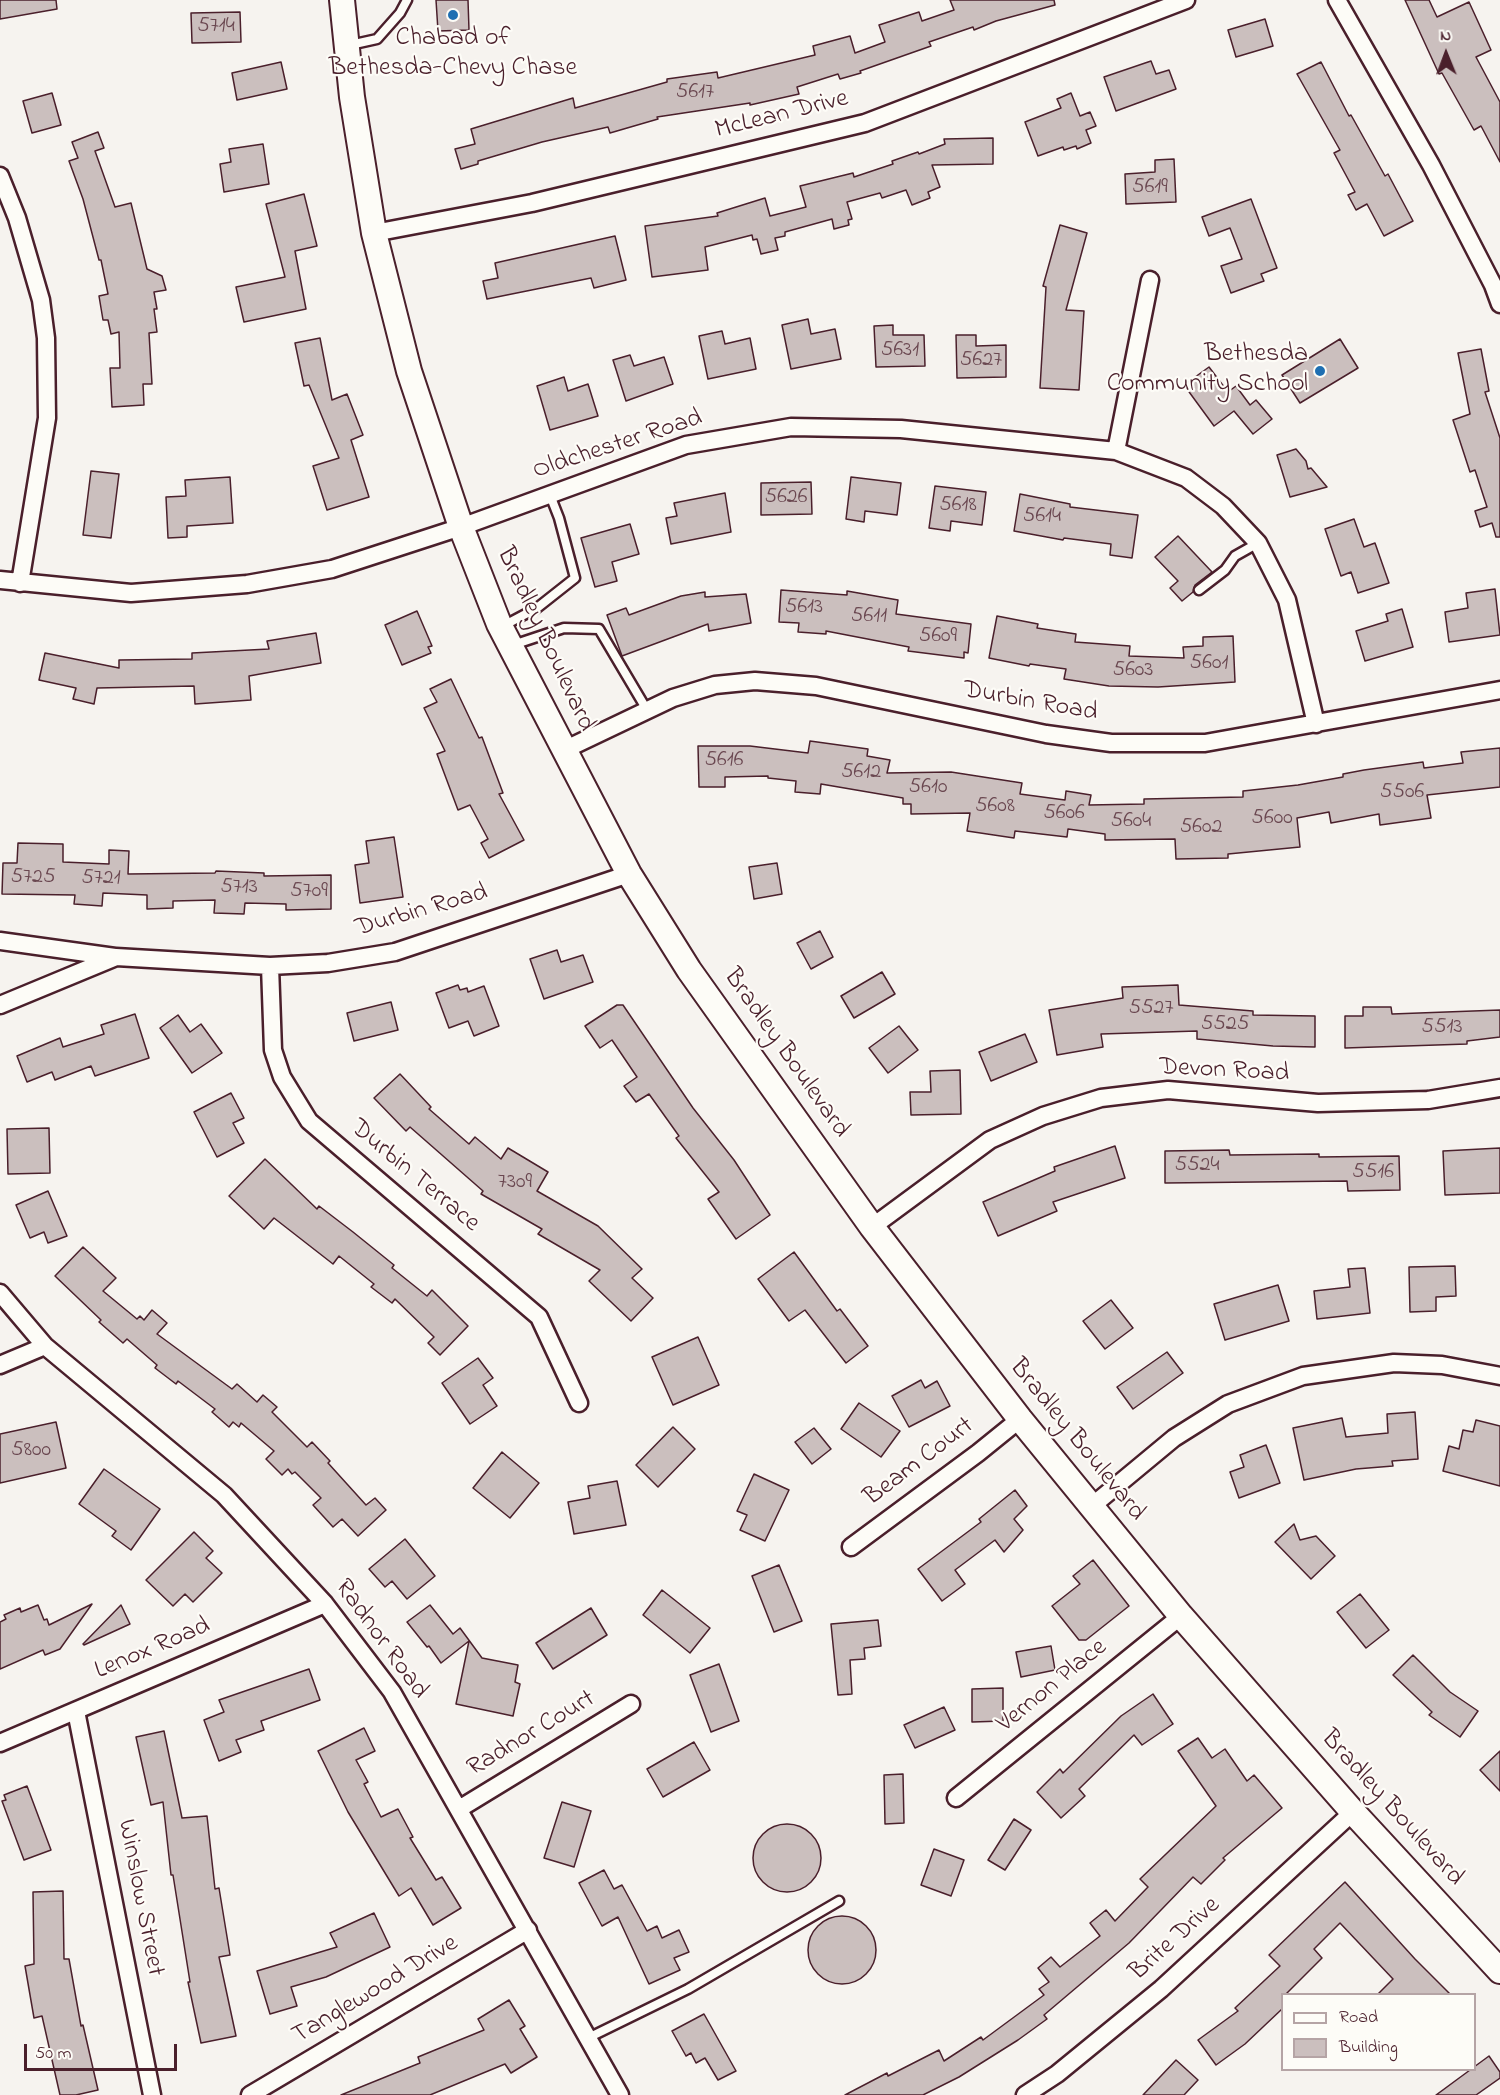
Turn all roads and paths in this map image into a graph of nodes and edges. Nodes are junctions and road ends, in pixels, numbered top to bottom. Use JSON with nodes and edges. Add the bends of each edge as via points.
{"nodes":[{"id":1,"x":342,"y":0,"type":"edge"},
{"id":2,"x":407,"y":0,"type":"edge"},
{"id":3,"x":1186,"y":0,"type":"edge"},
{"id":4,"x":1337,"y":0,"type":"edge"},
{"id":5,"x":347,"y":45,"type":"junction"},
{"id":6,"x":0,"y":176,"type":"edge"},
{"id":7,"x":374,"y":232,"type":"junction"},
{"id":8,"x":1150,"y":280,"type":"dead end"},
{"id":9,"x":1500,"y":304,"type":"edge"},
{"id":10,"x":1116,"y":451,"type":"junction"},
{"id":11,"x":550,"y":495,"type":"junction"},
{"id":12,"x":461,"y":527,"type":"junction"},
{"id":13,"x":1258,"y":543,"type":"junction"},
{"id":14,"x":0,"y":580,"type":"edge"},
{"id":15,"x":20,"y":583,"type":"junction"},
{"id":16,"x":1199,"y":590,"type":"dead end"},
{"id":17,"x":505,"y":637,"type":"junction"},
{"id":18,"x":1500,"y":690,"type":"edge"},
{"id":19,"x":648,"y":710,"type":"junction"},
{"id":20,"x":1316,"y":724,"type":"junction"},
{"id":21,"x":564,"y":750,"type":"junction"},
{"id":22,"x":629,"y":874,"type":"junction"},
{"id":23,"x":0,"y":941,"type":"edge"},
{"id":24,"x":116,"y":957,"type":"junction"},
{"id":25,"x":270,"y":966,"type":"junction"},
{"id":26,"x":0,"y":1005,"type":"edge"},
{"id":27,"x":1500,"y":1088,"type":"edge"},
{"id":28,"x":872,"y":1227,"type":"junction"},
{"id":29,"x":0,"y":1293,"type":"edge"},
{"id":30,"x":45,"y":1346,"type":"junction"},
{"id":31,"x":0,"y":1365,"type":"edge"},
{"id":32,"x":1500,"y":1376,"type":"edge"},
{"id":33,"x":579,"y":1403,"type":"dead end"},
{"id":34,"x":1020,"y":1419,"type":"junction"},
{"id":35,"x":1092,"y":1506,"type":"junction"},
{"id":36,"x":851,"y":1547,"type":"dead end"},
{"id":37,"x":325,"y":1604,"type":"junction"},
{"id":38,"x":1181,"y":1616,"type":"junction"},
{"id":39,"x":631,"y":1704,"type":"dead end"},
{"id":40,"x":76,"y":1711,"type":"junction"},
{"id":41,"x":0,"y":1743,"type":"edge"},
{"id":42,"x":956,"y":1798,"type":"dead end"},
{"id":43,"x":459,"y":1809,"type":"junction"},
{"id":44,"x":1353,"y":1812,"type":"junction"},
{"id":45,"x":839,"y":1901,"type":"dead end"},
{"id":46,"x":528,"y":1930,"type":"junction"},
{"id":47,"x":1497,"y":1962,"type":"edge"},
{"id":48,"x":588,"y":2038,"type":"junction"},
{"id":49,"x":152,"y":2095,"type":"edge"},
{"id":50,"x":250,"y":2095,"type":"edge"},
{"id":51,"x":620,"y":2095,"type":"edge"},
{"id":52,"x":1025,"y":2095,"type":"edge"}],
"edges":[{"from":1,"to":5,"type":"main road","name":"Bradley Boulevard"},
{"from":2,"to":5,"type":"lane","via":[[377,39]]},
{"from":3,"to":7,"type":"street","name":"McLean Drive","via":[[865,123],[532,202]]},
{"from":4,"to":9,"type":"street","via":[[1431,165]]},
{"from":5,"to":7,"type":"main road","name":"Bradley Boulevard"},
{"from":6,"to":15,"type":"street","via":[[41,300],[46,338],[47,418]]},
{"from":7,"to":12,"type":"main road","name":"Bradley Boulevard","via":[[409,371]]},
{"from":8,"to":10,"type":"street"},
{"from":10,"to":11,"type":"street","name":"Oldchester Road","via":[[901,429],[791,427],[686,445]]},
{"from":10,"to":13,"type":"street","name":"Oldchester Road","via":[[1186,478],[1223,506]]},
{"from":11,"to":12,"type":"street","name":"Oldchester Road"},
{"from":11,"to":17,"type":"lane","via":[[575,578]]},
{"from":12,"to":15,"type":"street","name":"Oldchester Road","via":[[332,569],[247,584],[131,593]]},
{"from":12,"to":17,"type":"main road","name":"Bradley Boulevard"},
{"from":13,"to":16,"type":"lane","via":[[1235,556],[1225,570]]},
{"from":13,"to":20,"type":"street","name":"Oldchester Road","via":[[1287,600]]},
{"from":14,"to":15,"type":"street","name":"Oldchester Road"},
{"from":17,"to":19,"type":"lane","via":[[564,628],[599,629]]},
{"from":17,"to":21,"type":"main road","name":"Bradley Boulevard"},
{"from":18,"to":20,"type":"street","name":"Durbin Road"},
{"from":19,"to":20,"type":"street","name":"Durbin Road","via":[[715,685],[755,681],[816,686],[1046,734],[1111,743],[1204,743]]},
{"from":19,"to":21,"type":"street","name":"Durbin Road"},
{"from":21,"to":22,"type":"main road","name":"Bradley Boulevard"},
{"from":22,"to":25,"type":"street","name":"Durbin Road","via":[[395,952],[328,963]]},
{"from":22,"to":28,"type":"main road","name":"Bradley Boulevard","via":[[690,970]]},
{"from":23,"to":24,"type":"street","name":"Durbin Road"},
{"from":24,"to":25,"type":"street","name":"Durbin Road"},
{"from":24,"to":26,"type":"street","name":"Durbin Road"},
{"from":25,"to":33,"type":"street","name":"Durbin Terrace","via":[[273,1050],[282,1077],[309,1121],[539,1317]]},
{"from":27,"to":28,"type":"street","name":"Devon Road","via":[[1428,1100],[1318,1103],[1168,1090],[1101,1098],[1043,1116],[990,1140]]},
{"from":28,"to":34,"type":"main road","name":"Bradley Boulevard"},
{"from":29,"to":30,"type":"street","name":"Radnor Road"},
{"from":30,"to":31,"type":"street"},
{"from":30,"to":37,"type":"street","name":"Radnor Road","via":[[224,1495]]},
{"from":32,"to":35,"type":"street","via":[[1442,1365],[1394,1363],[1303,1376],[1228,1404],[1174,1438]]},
{"from":34,"to":35,"type":"main road","name":"Bradley Boulevard"},
{"from":34,"to":36,"type":"street","name":"Beam Court"},
{"from":35,"to":38,"type":"main road","name":"Bradley Boulevard"},
{"from":37,"to":40,"type":"street","name":"Lenox Road"},
{"from":37,"to":43,"type":"street","name":"Radnor Road","via":[[392,1692]]},
{"from":38,"to":42,"type":"street","name":"Vernon Place"},
{"from":38,"to":44,"type":"main road","name":"Bradley Boulevard"},
{"from":39,"to":43,"type":"street","name":"Radnor Court"},
{"from":40,"to":41,"type":"street","name":"Lenox Road"},
{"from":40,"to":49,"type":"street","name":"Winslow Street"},
{"from":43,"to":46,"type":"street","name":"Radnor Road"},
{"from":44,"to":47,"type":"main road","name":"Bradley Boulevard"},
{"from":44,"to":52,"type":"street","name":"Brite Drive","via":[[1161,1989],[1058,2074]]},
{"from":45,"to":48,"type":"lane","via":[[688,1989]]},
{"from":46,"to":48,"type":"street","name":"Radnor Road"},
{"from":46,"to":50,"type":"street","name":"Tanglewood Drive"},
{"from":48,"to":51,"type":"street","name":"Radnor Road"}]}
